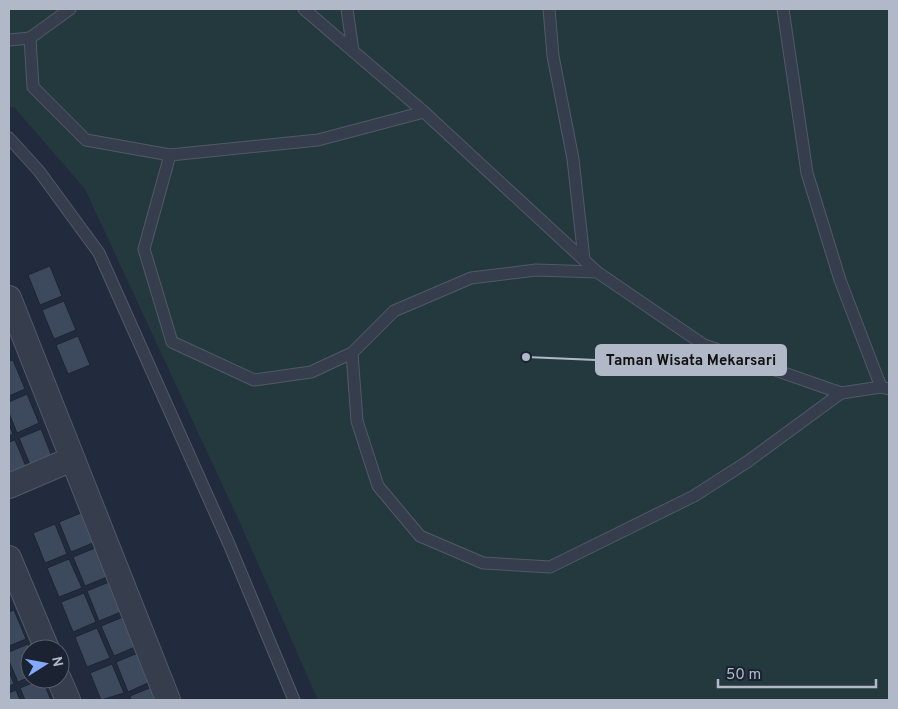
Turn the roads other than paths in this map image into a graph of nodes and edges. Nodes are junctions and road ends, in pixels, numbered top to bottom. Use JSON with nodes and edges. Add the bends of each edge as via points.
{"nodes":[{"id":1,"x":70,"y":9,"type":"edge"},
{"id":2,"x":304,"y":9,"type":"edge"},
{"id":3,"x":347,"y":9,"type":"edge"},
{"id":4,"x":549,"y":9,"type":"edge"},
{"id":5,"x":783,"y":9,"type":"edge"},
{"id":6,"x":30,"y":38,"type":"junction"},
{"id":7,"x":9,"y":40,"type":"edge"},
{"id":8,"x":353,"y":51,"type":"junction"},
{"id":9,"x":424,"y":112,"type":"junction"},
{"id":10,"x":9,"y":138,"type":"edge"},
{"id":11,"x":170,"y":156,"type":"junction"},
{"id":12,"x":584,"y":259,"type":"junction"},
{"id":13,"x":597,"y":272,"type":"junction"},
{"id":14,"x":9,"y":298,"type":"edge"},
{"id":15,"x":352,"y":353,"type":"junction"},
{"id":16,"x":885,"y":388,"type":"edge"},
{"id":17,"x":841,"y":394,"type":"junction"},
{"id":18,"x":72,"y":459,"type":"junction"},
{"id":19,"x":9,"y":486,"type":"edge"},
{"id":20,"x":9,"y":558,"type":"edge"},
{"id":21,"x":43,"y":639,"type":"edge"},
{"id":22,"x":168,"y":700,"type":"edge"},
{"id":23,"x":294,"y":700,"type":"edge"}],
"edges":[{"from":1,"to":6,"type":"lane"},
{"from":2,"to":8,"type":"lane"},
{"from":3,"to":8,"type":"lane"},
{"from":4,"to":12,"type":"lane","via":[[553,56],[573,159]]},
{"from":5,"to":16,"type":"lane","via":[[807,173],[840,280]]},
{"from":6,"to":7,"type":"lane"},
{"from":6,"to":11,"type":"lane","via":[[33,87],[86,140]]},
{"from":8,"to":9,"type":"lane"},
{"from":9,"to":11,"type":"lane","via":[[318,140]]},
{"from":9,"to":12,"type":"lane"},
{"from":10,"to":23,"type":"lane","via":[[40,171],[99,253],[229,544]]},
{"from":11,"to":15,"type":"lane","via":[[144,249],[172,342],[254,380],[311,372]]},
{"from":12,"to":13,"type":"lane"},
{"from":13,"to":15,"type":"lane","via":[[536,270],[471,278],[394,312]]},
{"from":13,"to":17,"type":"lane","via":[[704,345]]},
{"from":14,"to":18,"type":"street"},
{"from":15,"to":17,"type":"lane","via":[[358,422],[378,486],[420,536],[483,563],[550,567],[694,496]]},
{"from":16,"to":17,"type":"lane"},
{"from":18,"to":19,"type":"street"},
{"from":18,"to":22,"type":"street"},
{"from":20,"to":21,"type":"street"}]}
